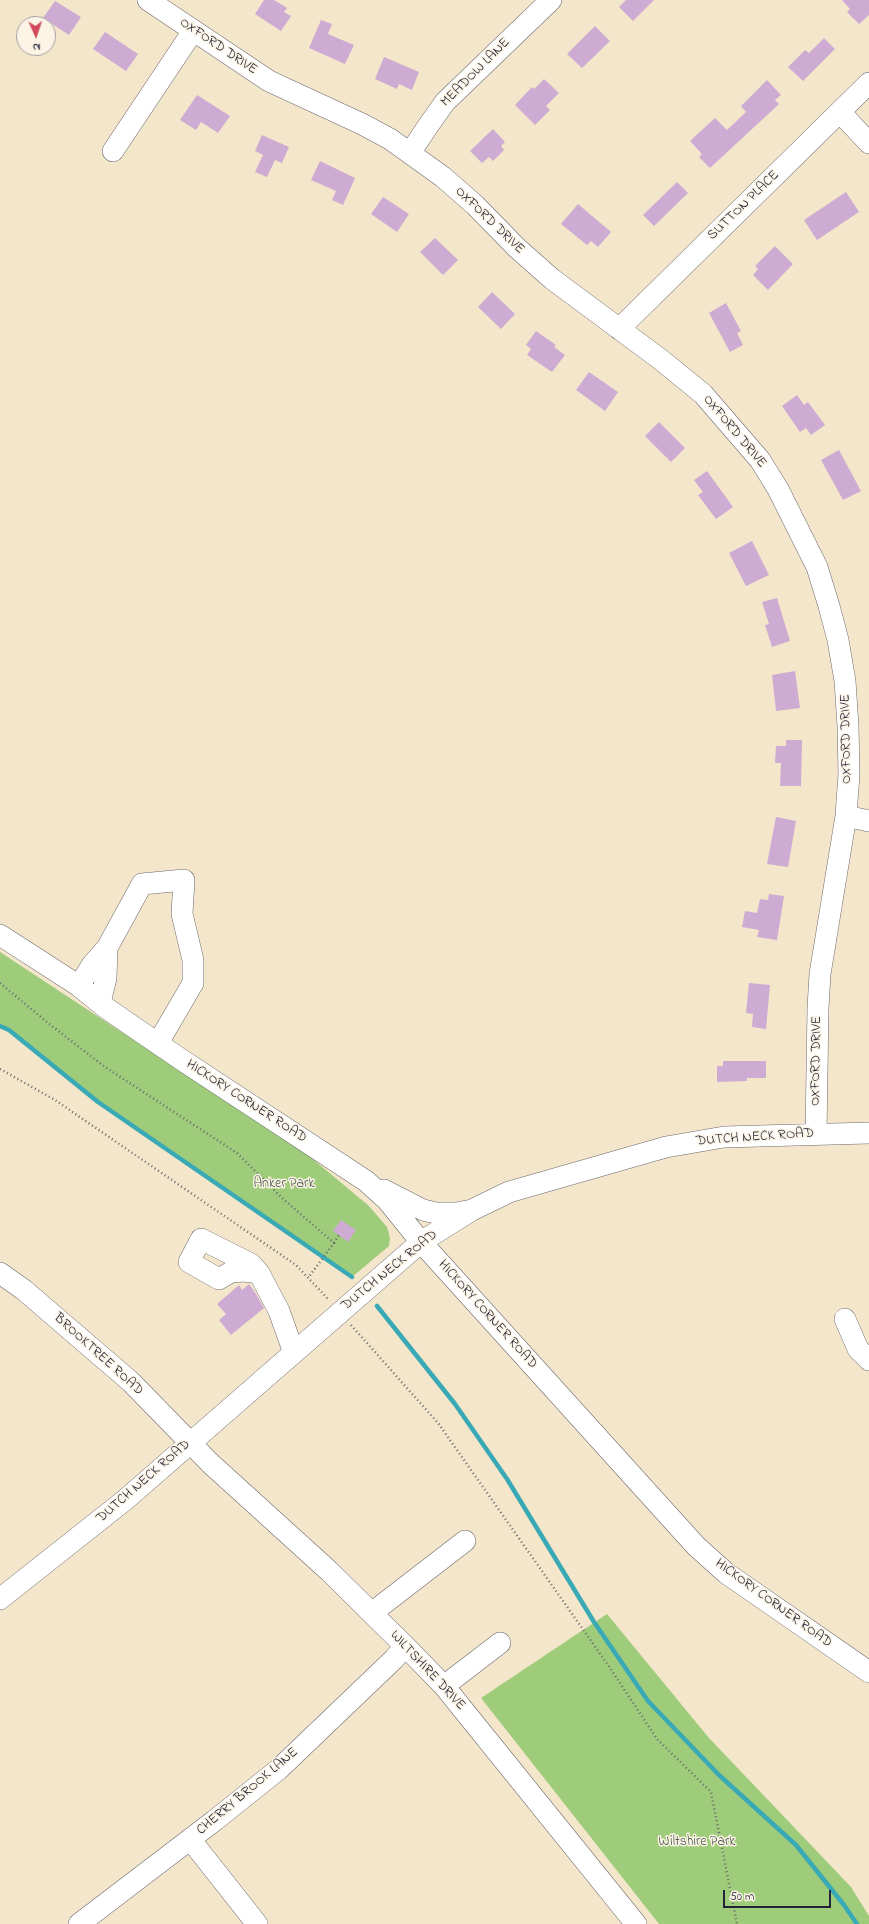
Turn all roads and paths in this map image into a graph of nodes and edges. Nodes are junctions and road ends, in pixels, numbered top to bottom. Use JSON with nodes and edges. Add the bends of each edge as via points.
{"nodes":[{"id":1,"x":148,"y":0,"type":"edge"},
{"id":2,"x":551,"y":0,"type":"edge"},
{"id":3,"x":193,"y":31,"type":"junction"},
{"id":4,"x":869,"y":83,"type":"edge"},
{"id":5,"x":840,"y":112,"type":"junction"},
{"id":6,"x":869,"y":142,"type":"edge"},
{"id":7,"x":113,"y":151,"type":"dead end"},
{"id":8,"x":410,"y":153,"type":"junction"},
{"id":9,"x":619,"y":329,"type":"junction"},
{"id":10,"x":846,"y":816,"type":"junction"},
{"id":11,"x":869,"y":821,"type":"edge"},
{"id":12,"x":0,"y":935,"type":"edge"},
{"id":13,"x":107,"y":948,"type":"junction"},
{"id":14,"x":0,"y":983,"type":"edge"},
{"id":15,"x":79,"y":986,"type":"junction"},
{"id":16,"x":100,"y":1003,"type":"junction"},
{"id":17,"x":158,"y":1044,"type":"junction"},
{"id":18,"x":0,"y":1069,"type":"edge"},
{"id":19,"x":869,"y":1133,"type":"edge"},
{"id":20,"x":816,"y":1134,"type":"junction"},
{"id":21,"x":366,"y":1181,"type":"junction"},
{"id":22,"x":472,"y":1210,"type":"junction"},
{"id":23,"x":339,"y":1235,"type":"dead end"},
{"id":24,"x":421,"y":1242,"type":"junction"},
{"id":25,"x":334,"y":1243,"type":"junction"},
{"id":26,"x":0,"y":1273,"type":"edge"},
{"id":27,"x":259,"y":1273,"type":"dead end"},
{"id":28,"x":308,"y":1278,"type":"junction"},
{"id":29,"x":340,"y":1312,"type":"junction"},
{"id":30,"x":845,"y":1319,"type":"dead end"},
{"id":31,"x":294,"y":1353,"type":"junction"},
{"id":32,"x":869,"y":1360,"type":"edge"},
{"id":33,"x":190,"y":1443,"type":"junction"},
{"id":34,"x":465,"y":1541,"type":"dead end"},
{"id":35,"x":0,"y":1599,"type":"edge"},
{"id":36,"x":373,"y":1613,"type":"junction"},
{"id":37,"x":500,"y":1643,"type":"dead end"},
{"id":38,"x":405,"y":1646,"type":"junction"},
{"id":39,"x":869,"y":1672,"type":"edge"},
{"id":40,"x":444,"y":1686,"type":"junction"},
{"id":41,"x":190,"y":1839,"type":"junction"},
{"id":42,"x":79,"y":1924,"type":"edge"},
{"id":43,"x":257,"y":1924,"type":"edge"},
{"id":44,"x":636,"y":1924,"type":"edge"},
{"id":45,"x":737,"y":1924,"type":"edge"}],
"edges":[{"from":1,"to":3,"type":"street","name":"OXFORD DRIVE"},
{"from":2,"to":8,"type":"street","name":"MEADOW LANE","via":[[445,102]]},
{"from":3,"to":7,"type":"street"},
{"from":3,"to":8,"type":"street","name":"OXFORD DRIVE","via":[[269,81],[362,124]]},
{"from":4,"to":5,"type":"street","name":"SUTTON PLACE"},
{"from":5,"to":6,"type":"street"},
{"from":5,"to":9,"type":"street","name":"SUTTON PLACE"},
{"from":8,"to":9,"type":"street","name":"OXFORD DRIVE","via":[[442,176],[475,205],[552,279]]},
{"from":9,"to":10,"type":"street","name":"OXFORD DRIVE","via":[[702,394],[760,460],[817,568],[838,640],[845,681],[849,774]]},
{"from":10,"to":11,"type":"street"},
{"from":10,"to":20,"type":"street","name":"OXFORD DRIVE","via":[[820,974]]},
{"from":12,"to":15,"type":"street","name":"HICKORY CORNER ROAD"},
{"from":13,"to":15,"type":"street"},
{"from":13,"to":16,"type":"street","via":[[106,978]]},
{"from":13,"to":17,"type":"street","via":[[142,884],[184,880],[182,914],[193,960],[193,983]]},
{"from":14,"to":25,"type":"path","via":[[105,1067],[237,1153],[282,1198]]},
{"from":15,"to":16,"type":"street","name":"HICKORY CORNER ROAD"},
{"from":16,"to":17,"type":"street","name":"HICKORY CORNER ROAD"},
{"from":17,"to":21,"type":"street","name":"HICKORY CORNER ROAD"},
{"from":18,"to":28,"type":"path","via":[[55,1100],[296,1265]]},
{"from":19,"to":20,"type":"street","name":"DUTCH NECK ROAD"},
{"from":20,"to":22,"type":"street","name":"DUTCH NECK ROAD","via":[[724,1137],[666,1147],[510,1192]]},
{"from":21,"to":22,"type":"street","via":[[424,1210],[456,1214]]},
{"from":21,"to":24,"type":"street","name":"HICKORY CORNER ROAD","via":[[387,1200]]},
{"from":22,"to":24,"type":"street","name":"DUTCH NECK ROAD"},
{"from":23,"to":25,"type":"path"},
{"from":24,"to":29,"type":"street","name":"DUTCH NECK ROAD"},
{"from":24,"to":39,"type":"street","name":"HICKORY CORNER ROAD","via":[[696,1546],[726,1573]]},
{"from":25,"to":28,"type":"path"},
{"from":26,"to":33,"type":"street","name":"BROOKTREE ROAD","via":[[24,1290],[131,1382]]},
{"from":27,"to":31,"type":"street","via":[[279,1311]]},
{"from":28,"to":29,"type":"path"},
{"from":29,"to":31,"type":"street","name":"DUTCH NECK ROAD"},
{"from":29,"to":45,"type":"path","via":[[438,1423],[604,1659],[657,1739],[710,1792]]},
{"from":30,"to":32,"type":"street","via":[[858,1349]]},
{"from":31,"to":33,"type":"street","name":"DUTCH NECK ROAD"},
{"from":33,"to":35,"type":"street","name":"DUTCH NECK ROAD","via":[[119,1504]]},
{"from":33,"to":36,"type":"street","name":"WILTSHIRE DRIVE"},
{"from":34,"to":36,"type":"street"},
{"from":36,"to":38,"type":"street","name":"WILTSHIRE DRIVE"},
{"from":37,"to":40,"type":"street"},
{"from":38,"to":40,"type":"street","name":"WILTSHIRE DRIVE"},
{"from":38,"to":41,"type":"street","name":"CHERRY BROOK LANE","via":[[279,1769]]},
{"from":40,"to":44,"type":"street","name":"WILTSHIRE DRIVE"},
{"from":41,"to":42,"type":"street","name":"CHERRY BROOK LANE"},
{"from":41,"to":43,"type":"street"}]}
